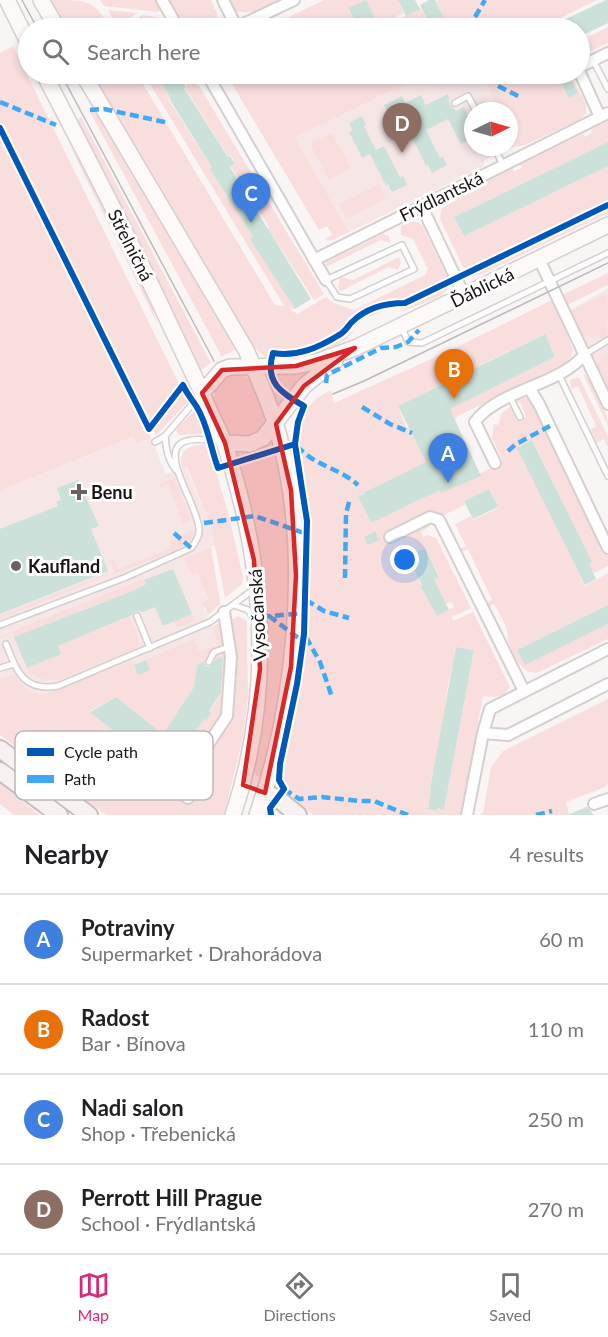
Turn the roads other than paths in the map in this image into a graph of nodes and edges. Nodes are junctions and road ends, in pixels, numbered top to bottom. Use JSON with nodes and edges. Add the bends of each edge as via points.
{"nodes":[{"id":1,"x":7,"y":0,"type":"edge"},
{"id":2,"x":41,"y":0,"type":"edge"},
{"id":3,"x":162,"y":0,"type":"edge"},
{"id":4,"x":223,"y":0,"type":"edge"},
{"id":5,"x":294,"y":0,"type":"edge"},
{"id":6,"x":51,"y":18,"type":"edge"},
{"id":7,"x":172,"y":18,"type":"edge"},
{"id":8,"x":231,"y":18,"type":"edge"},
{"id":9,"x":257,"y":18,"type":"edge"},
{"id":10,"x":18,"y":22,"type":"edge"},
{"id":11,"x":608,"y":52,"type":"edge"},
{"id":12,"x":594,"y":60,"type":"junction"},
{"id":13,"x":590,"y":62,"type":"edge"},
{"id":14,"x":49,"y":84,"type":"edge"},
{"id":15,"x":89,"y":84,"type":"edge"},
{"id":16,"x":213,"y":84,"type":"edge"},
{"id":17,"x":586,"y":84,"type":"edge"},
{"id":18,"x":608,"y":89,"type":"edge"},
{"id":19,"x":471,"y":102,"type":"edge"},
{"id":20,"x":455,"y":103,"type":"dead end"},
{"id":21,"x":604,"y":115,"type":"edge"},
{"id":22,"x":498,"y":156,"type":"edge"},
{"id":23,"x":503,"y":165,"type":"junction"},
{"id":24,"x":422,"y":207,"type":"junction"},
{"id":25,"x":608,"y":225,"type":"edge"},
{"id":26,"x":608,"y":253,"type":"edge"},
{"id":27,"x":539,"y":259,"type":"junction"},
{"id":28,"x":314,"y":260,"type":"junction"},
{"id":29,"x":326,"y":280,"type":"junction"},
{"id":30,"x":550,"y":282,"type":"junction"},
{"id":31,"x":464,"y":295,"type":"junction"},
{"id":32,"x":401,"y":326,"type":"junction"},
{"id":33,"x":608,"y":340,"type":"edge"},
{"id":34,"x":355,"y":348,"type":"junction"},
{"id":35,"x":584,"y":355,"type":"junction"},
{"id":36,"x":253,"y":366,"type":"junction"},
{"id":37,"x":558,"y":374,"type":"junction"},
{"id":38,"x":529,"y":388,"type":"junction"},
{"id":39,"x":202,"y":393,"type":"junction"},
{"id":40,"x":510,"y":397,"type":"junction"},
{"id":41,"x":607,"y":399,"type":"edge"},
{"id":42,"x":520,"y":417,"type":"dead end"},
{"id":43,"x":213,"y":418,"type":"joint"},
{"id":44,"x":276,"y":424,"type":"junction"},
{"id":45,"x":165,"y":436,"type":"junction"},
{"id":46,"x":155,"y":442,"type":"dead end"},
{"id":47,"x":225,"y":443,"type":"junction"},
{"id":48,"x":495,"y":464,"type":"dead end"},
{"id":49,"x":178,"y":473,"type":"junction"},
{"id":50,"x":608,"y":476,"type":"edge"},
{"id":51,"x":390,"y":537,"type":"dead end"},
{"id":52,"x":608,"y":548,"type":"edge"},
{"id":53,"x":257,"y":586,"type":"junction"},
{"id":54,"x":234,"y":605,"type":"junction"},
{"id":55,"x":224,"y":612,"type":"junction"},
{"id":56,"x":137,"y":616,"type":"dead end"},
{"id":57,"x":260,"y":622,"type":"junction"},
{"id":58,"x":0,"y":625,"type":"edge"},
{"id":59,"x":6,"y":644,"type":"dead end"},
{"id":60,"x":230,"y":646,"type":"junction"},
{"id":61,"x":150,"y":648,"type":"junction"},
{"id":62,"x":608,"y":649,"type":"edge"},
{"id":63,"x":209,"y":662,"type":"dead end"},
{"id":64,"x":14,"y":664,"type":"junction"},
{"id":65,"x":0,"y":669,"type":"edge"},
{"id":66,"x":608,"y":684,"type":"edge"},
{"id":67,"x":524,"y":691,"type":"junction"},
{"id":68,"x":483,"y":733,"type":"junction"},
{"id":69,"x":213,"y":736,"type":"edge"},
{"id":70,"x":0,"y":749,"type":"edge"},
{"id":71,"x":15,"y":760,"type":"edge"},
{"id":72,"x":0,"y":771,"type":"edge"},
{"id":73,"x":15,"y":782,"type":"edge"},
{"id":74,"x":243,"y":785,"type":"junction"},
{"id":75,"x":265,"y":794,"type":"junction"},
{"id":76,"x":608,"y":799,"type":"edge"},
{"id":77,"x":36,"y":800,"type":"edge"},
{"id":78,"x":39,"y":800,"type":"edge"},
{"id":79,"x":69,"y":800,"type":"edge"},
{"id":80,"x":594,"y":804,"type":"dead end"},
{"id":81,"x":52,"y":815,"type":"edge"},
{"id":82,"x":59,"y":815,"type":"edge"},
{"id":83,"x":89,"y":815,"type":"edge"},
{"id":84,"x":233,"y":815,"type":"edge"},
{"id":85,"x":257,"y":815,"type":"edge"},
{"id":86,"x":298,"y":815,"type":"edge"},
{"id":87,"x":467,"y":815,"type":"edge"}],
"edges":[{"from":1,"to":10,"type":"main road"},
{"from":2,"to":6,"type":"main road"},
{"from":3,"to":7,"type":"street"},
{"from":4,"to":8,"type":"street"},
{"from":5,"to":9,"type":"street"},
{"from":11,"to":12,"type":"street"},
{"from":12,"to":13,"type":"street"},
{"from":12,"to":18,"type":"lane"},
{"from":14,"to":39,"type":"main road","name":"Střelničná"},
{"from":15,"to":36,"type":"main road"},
{"from":16,"to":28,"type":"street"},
{"from":17,"to":21,"type":"street","name":"Frýdlantská"},
{"from":19,"to":20,"type":"lane","via":[[468,96]]},
{"from":21,"to":23,"type":"street","name":"Frýdlantská"},
{"from":22,"to":23,"type":"lane"},
{"from":23,"to":24,"type":"street","name":"Frýdlantská"},
{"from":24,"to":28,"type":"street","name":"Frýdlantská"},
{"from":24,"to":31,"type":"street"},
{"from":25,"to":27,"type":"main road","name":"Ďáblická"},
{"from":26,"to":30,"type":"lane"},
{"from":27,"to":30,"type":"street"},
{"from":27,"to":31,"type":"main road","name":"Ďáblická"},
{"from":28,"to":29,"type":"street"},
{"from":29,"to":29,"type":"lane","name":"Frýdlantská","via":[[402,245],[414,269],[350,299],[337,297]]},
{"from":30,"to":32,"type":"lane","via":[[422,343],[408,342]]},
{"from":30,"to":35,"type":"street"},
{"from":31,"to":32,"type":"main road","name":"Ďáblická"},
{"from":32,"to":34,"type":"main road","name":"Ďáblická"},
{"from":33,"to":35,"type":"lane"},
{"from":34,"to":36,"type":"main road","via":[[296,366]]},
{"from":34,"to":44,"type":"main road","via":[[304,386]]},
{"from":35,"to":37,"type":"street","via":[[576,365]]},
{"from":35,"to":41,"type":"street"},
{"from":36,"to":39,"type":"main road","via":[[222,370]]},
{"from":36,"to":44,"type":"main road","name":"Vysočanská"},
{"from":37,"to":38,"type":"street"},
{"from":37,"to":50,"type":"lane"},
{"from":38,"to":40,"type":"street"},
{"from":38,"to":52,"type":"street"},
{"from":39,"to":43,"type":"main road","name":"Střelničná"},
{"from":39,"to":45,"type":"lane"},
{"from":40,"to":42,"type":"lane"},
{"from":40,"to":48,"type":"street","via":[[481,414],[475,422]]},
{"from":43,"to":47,"type":"main road","name":"Vysočanská"},
{"from":44,"to":47,"type":"main road","via":[[256,442]]},
{"from":44,"to":75,"type":"main road","name":"Vysočanská","via":[[291,490],[296,594],[291,667]]},
{"from":45,"to":46,"type":"lane"},
{"from":45,"to":49,"type":"lane","via":[[171,463]]},
{"from":47,"to":49,"type":"lane","via":[[186,440],[176,453]]},
{"from":47,"to":53,"type":"main road","name":"Vysočanská","via":[[245,517]]},
{"from":49,"to":58,"type":"lane","via":[[199,526],[191,548]]},
{"from":51,"to":67,"type":"street","via":[[430,518],[439,520]]},
{"from":53,"to":54,"type":"lane"},
{"from":53,"to":57,"type":"main road","name":"Vysočanská"},
{"from":54,"to":55,"type":"lane"},
{"from":54,"to":57,"type":"lane","via":[[248,610]]},
{"from":55,"to":60,"type":"street"},
{"from":55,"to":61,"type":"lane"},
{"from":56,"to":61,"type":"lane"},
{"from":57,"to":74,"type":"main road","name":"Vysočanská","via":[[259,694]]},
{"from":59,"to":64,"type":"lane"},
{"from":60,"to":63,"type":"lane","via":[[214,652]]},
{"from":60,"to":69,"type":"street","via":[[227,716]]},
{"from":61,"to":64,"type":"lane","via":[[45,689],[26,681]]},
{"from":62,"to":67,"type":"street"},
{"from":64,"to":65,"type":"lane"},
{"from":66,"to":68,"type":"street","via":[[508,735]]},
{"from":67,"to":68,"type":"street","via":[[490,709]]},
{"from":68,"to":87,"type":"street"},
{"from":70,"to":71,"type":"highway"},
{"from":72,"to":73,"type":"highway"},
{"from":74,"to":75,"type":"main road"},
{"from":74,"to":84,"type":"main road","name":"Vysočanská"},
{"from":75,"to":85,"type":"main road","name":"Vysočanská"},
{"from":75,"to":86,"type":"highway","via":[[277,798]]},
{"from":76,"to":80,"type":"street"},
{"from":77,"to":81,"type":"highway"},
{"from":78,"to":82,"type":"highway"},
{"from":79,"to":83,"type":"highway"}]}
